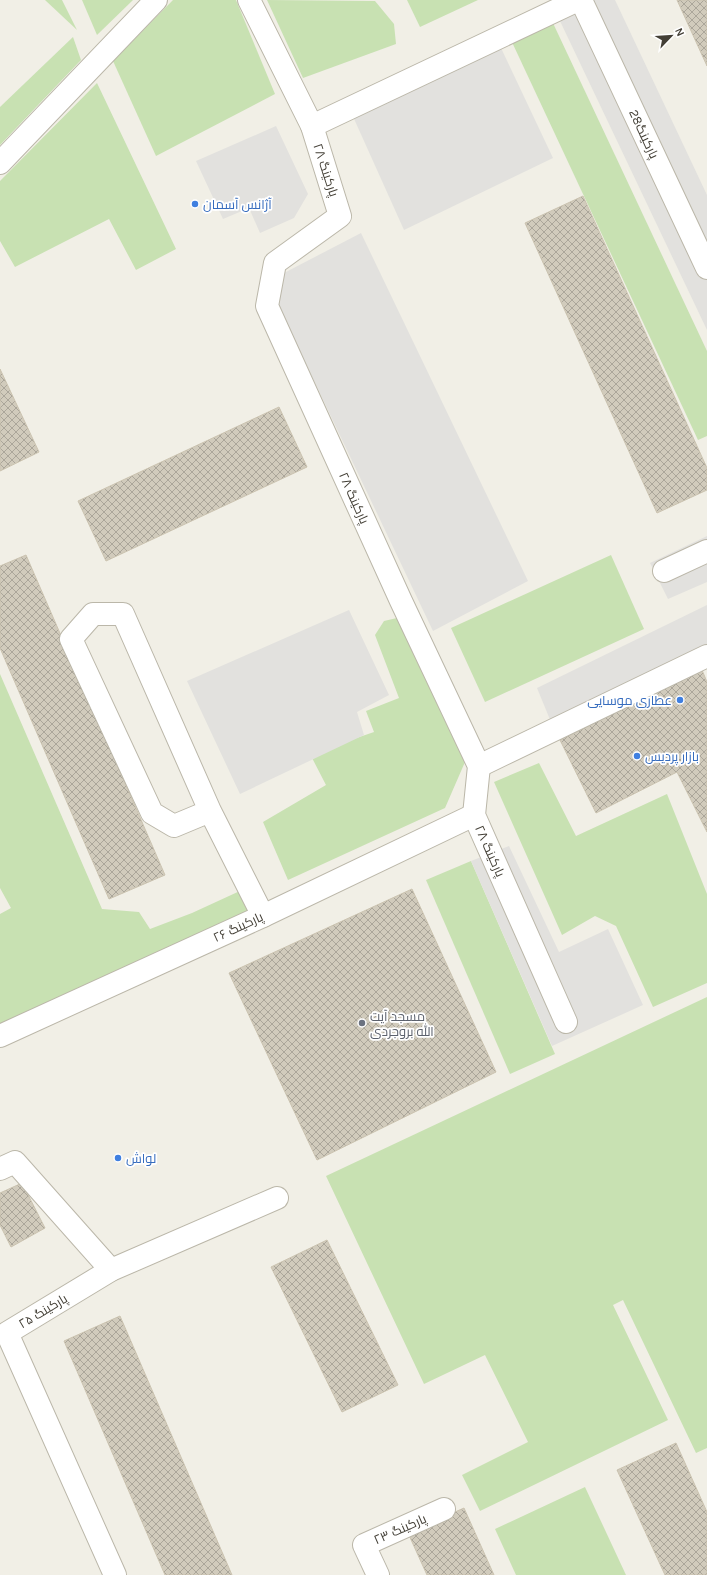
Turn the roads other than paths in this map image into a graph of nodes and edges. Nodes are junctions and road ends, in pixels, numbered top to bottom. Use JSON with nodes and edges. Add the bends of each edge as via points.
{"nodes":[{"id":1,"x":156,"y":0,"type":"edge"},
{"id":2,"x":248,"y":0,"type":"edge"},
{"id":3,"x":579,"y":0,"type":"edge"},
{"id":4,"x":312,"y":126,"type":"junction"},
{"id":5,"x":0,"y":163,"type":"edge"},
{"id":6,"x":707,"y":268,"type":"edge"},
{"id":7,"x":707,"y":551,"type":"edge"},
{"id":8,"x":664,"y":571,"type":"dead end"},
{"id":9,"x":707,"y":656,"type":"edge"},
{"id":10,"x":479,"y":766,"type":"junction"},
{"id":11,"x":210,"y":811,"type":"junction"},
{"id":12,"x":474,"y":815,"type":"junction"},
{"id":13,"x":263,"y":916,"type":"junction"},
{"id":14,"x":566,"y":1022,"type":"dead end"},
{"id":15,"x":0,"y":1036,"type":"edge"},
{"id":16,"x":0,"y":1169,"type":"edge"},
{"id":17,"x":277,"y":1198,"type":"dead end"},
{"id":18,"x":111,"y":1270,"type":"junction"},
{"id":19,"x":444,"y":1509,"type":"dead end"},
{"id":20,"x":115,"y":1575,"type":"edge"},
{"id":21,"x":378,"y":1575,"type":"edge"}],
"edges":[{"from":1,"to":5,"type":"street"},
{"from":2,"to":4,"type":"street","name":"پارکینگ ۲۸"},
{"from":3,"to":4,"type":"street","name":"پارکینگ28"},
{"from":3,"to":6,"type":"street","name":"پارکینگ28"},
{"from":4,"to":10,"type":"street","name":"پارکینگ ۲۸","via":[[340,216],[275,263],[267,306]]},
{"from":7,"to":8,"type":"street"},
{"from":9,"to":10,"type":"street"},
{"from":10,"to":12,"type":"street","name":"پارکینگ ۲۸"},
{"from":11,"to":11,"type":"street","via":[[124,614],[93,614],[71,639],[152,813],[174,826]]},
{"from":11,"to":13,"type":"street"},
{"from":12,"to":13,"type":"street","name":"پارکینگ ۲۶"},
{"from":12,"to":14,"type":"street","name":"پارکینگ ۲۸"},
{"from":13,"to":15,"type":"street","name":"پارکینگ ۲۶"},
{"from":16,"to":18,"type":"street","via":[[15,1162]]},
{"from":17,"to":18,"type":"street","name":"پارکینگ ۲۵"},
{"from":18,"to":20,"type":"street","name":"پارکینگ ۲۵","via":[[7,1333]]},
{"from":19,"to":21,"type":"street","name":"پارکینگ ۲۳","via":[[364,1545]]}]}
